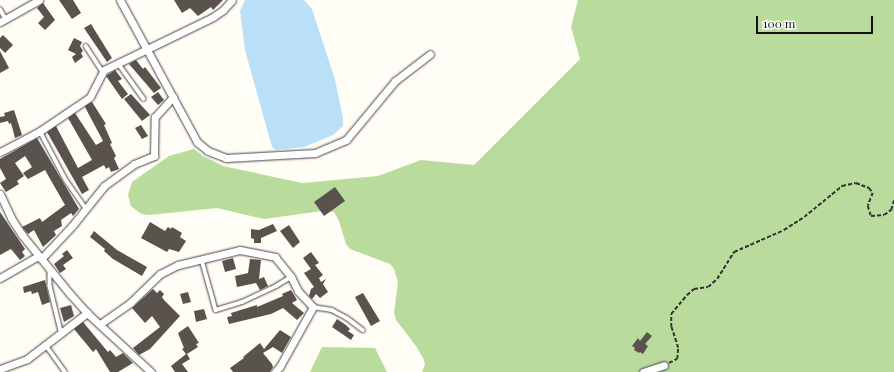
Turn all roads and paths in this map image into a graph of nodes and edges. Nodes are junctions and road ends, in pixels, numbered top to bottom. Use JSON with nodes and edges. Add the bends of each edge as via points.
{"nodes":[{"id":1,"x":39,"y":0,"type":"edge"},
{"id":2,"x":120,"y":0,"type":"edge"},
{"id":3,"x":232,"y":0,"type":"edge"},
{"id":4,"x":0,"y":9,"type":"edge"},
{"id":5,"x":3,"y":21,"type":"edge"},
{"id":6,"x":86,"y":46,"type":"dead end"},
{"id":7,"x":145,"y":49,"type":"junction"},
{"id":8,"x":430,"y":54,"type":"dead end"},
{"id":9,"x":118,"y":63,"type":"junction"},
{"id":10,"x":102,"y":72,"type":"junction"},
{"id":11,"x":174,"y":97,"type":"junction"},
{"id":12,"x":144,"y":100,"type":"dead end"},
{"id":13,"x":40,"y":131,"type":"junction"},
{"id":14,"x":0,"y":152,"type":"edge"},
{"id":15,"x":0,"y":194,"type":"edge"},
{"id":16,"x":894,"y":200,"type":"edge"},
{"id":17,"x":86,"y":209,"type":"junction"},
{"id":18,"x":40,"y":258,"type":"junction"},
{"id":19,"x":202,"y":260,"type":"junction"},
{"id":20,"x":50,"y":270,"type":"junction"},
{"id":21,"x":291,"y":277,"type":"junction"},
{"id":22,"x":0,"y":278,"type":"edge"},
{"id":23,"x":313,"y":306,"type":"junction"},
{"id":24,"x":87,"y":313,"type":"junction"},
{"id":25,"x":100,"y":324,"type":"junction"},
{"id":26,"x":363,"y":330,"type":"dead end"},
{"id":27,"x":61,"y":331,"type":"junction"},
{"id":28,"x":46,"y":344,"type":"junction"},
{"id":29,"x":664,"y":365,"type":"joint"},
{"id":30,"x":0,"y":370,"type":"edge"},
{"id":31,"x":65,"y":372,"type":"edge"},
{"id":32,"x":151,"y":372,"type":"edge"},
{"id":33,"x":274,"y":372,"type":"edge"},
{"id":34,"x":643,"y":372,"type":"edge"}],
"edges":[{"from":1,"to":5,"type":"street"},
{"from":2,"to":7,"type":"street"},
{"from":3,"to":7,"type":"street","via":[[213,17]]},
{"from":4,"to":5,"type":"lane"},
{"from":6,"to":10,"type":"lane"},
{"from":7,"to":9,"type":"street"},
{"from":7,"to":11,"type":"street"},
{"from":8,"to":11,"type":"street","via":[[394,81],[346,140],[315,153],[226,158],[214,154],[197,142]]},
{"from":9,"to":10,"type":"street"},
{"from":9,"to":12,"type":"lane"},
{"from":10,"to":13,"type":"street","via":[[93,95]]},
{"from":11,"to":17,"type":"street","via":[[155,117],[154,156],[134,164],[104,186]]},
{"from":13,"to":14,"type":"street"},
{"from":13,"to":17,"type":"lane","via":[[66,180]]},
{"from":15,"to":18,"type":"street","via":[[11,218]]},
{"from":16,"to":29,"type":"path","via":[[891,210],[884,215],[871,216],[868,206],[873,193],[869,188],[856,183],[842,186],[784,230],[734,252],[717,279],[708,287],[694,289],[671,314],[670,327],[678,348],[677,359]]},
{"from":17,"to":18,"type":"street"},
{"from":18,"to":20,"type":"street"},
{"from":18,"to":22,"type":"street"},
{"from":19,"to":21,"type":"street","via":[[240,250],[275,257]]},
{"from":19,"to":21,"type":"lane","via":[[216,310],[242,302]]},
{"from":19,"to":25,"type":"street","via":[[166,270],[130,303]]},
{"from":20,"to":24,"type":"street"},
{"from":20,"to":27,"type":"lane","via":[[50,286]]},
{"from":21,"to":23,"type":"street","via":[[298,291]]},
{"from":23,"to":26,"type":"lane","via":[[332,310]]},
{"from":23,"to":33,"type":"street","via":[[280,366]]},
{"from":24,"to":25,"type":"street"},
{"from":24,"to":27,"type":"street"},
{"from":25,"to":32,"type":"street"},
{"from":27,"to":28,"type":"street"},
{"from":28,"to":30,"type":"street","via":[[27,359]]},
{"from":28,"to":31,"type":"lane"},
{"from":29,"to":34,"type":"street"}]}
